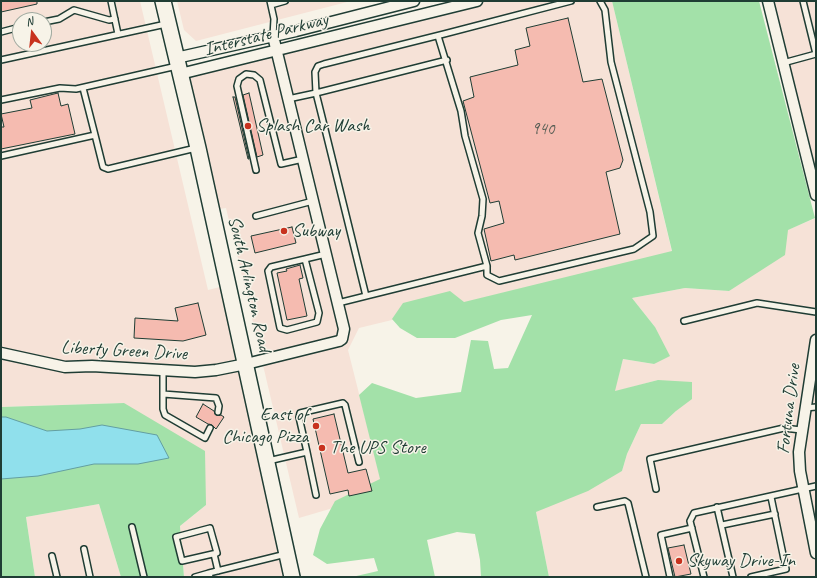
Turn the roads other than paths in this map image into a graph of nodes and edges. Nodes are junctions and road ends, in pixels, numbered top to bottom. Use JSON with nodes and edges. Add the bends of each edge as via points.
{"nodes":[{"id":1,"x":112,"y":1,"type":"edge"},
{"id":2,"x":163,"y":1,"type":"edge"},
{"id":3,"x":284,"y":1,"type":"edge"},
{"id":4,"x":414,"y":1,"type":"edge"},
{"id":5,"x":477,"y":1,"type":"edge"},
{"id":6,"x":571,"y":1,"type":"edge"},
{"id":7,"x":600,"y":1,"type":"edge"},
{"id":8,"x":768,"y":1,"type":"edge"},
{"id":9,"x":803,"y":1,"type":"edge"},
{"id":10,"x":271,"y":3,"type":"edge"},
{"id":11,"x":461,"y":3,"type":"edge"},
{"id":12,"x":115,"y":19,"type":"junction"},
{"id":13,"x":52,"y":20,"type":"edge"},
{"id":14,"x":168,"y":23,"type":"junction"},
{"id":15,"x":12,"y":30,"type":"edge"},
{"id":16,"x":1,"y":32,"type":"edge"},
{"id":17,"x":118,"y":34,"type":"junction"},
{"id":18,"x":273,"y":36,"type":"junction"},
{"id":19,"x":438,"y":36,"type":"junction"},
{"id":20,"x":276,"y":50,"type":"junction"},
{"id":21,"x":816,"y":54,"type":"edge"},
{"id":22,"x":1,"y":60,"type":"edge"},
{"id":23,"x":446,"y":60,"type":"junction"},
{"id":24,"x":783,"y":63,"type":"junction"},
{"id":25,"x":178,"y":66,"type":"junction"},
{"id":26,"x":83,"y":88,"type":"junction"},
{"id":27,"x":316,"y":92,"type":"junction"},
{"id":28,"x":288,"y":99,"type":"junction"},
{"id":29,"x":1,"y":100,"type":"edge"},
{"id":30,"x":95,"y":135,"type":"junction"},
{"id":31,"x":198,"y":148,"type":"junction"},
{"id":32,"x":1,"y":156,"type":"edge"},
{"id":33,"x":303,"y":160,"type":"junction"},
{"id":34,"x":256,"y":170,"type":"dead end"},
{"id":35,"x":814,"y":181,"type":"edge"},
{"id":36,"x":816,"y":195,"type":"edge"},
{"id":37,"x":313,"y":201,"type":"junction"},
{"id":38,"x":256,"y":216,"type":"dead end"},
{"id":39,"x":326,"y":254,"type":"junction"},
{"id":40,"x":305,"y":259,"type":"junction"},
{"id":41,"x":487,"y":266,"type":"junction"},
{"id":42,"x":366,"y":296,"type":"junction"},
{"id":43,"x":338,"y":303,"type":"junction"},
{"id":44,"x":816,"y":312,"type":"edge"},
{"id":45,"x":684,"y":320,"type":"dead end"},
{"id":46,"x":816,"y":340,"type":"edge"},
{"id":47,"x":1,"y":353,"type":"edge"},
{"id":48,"x":246,"y":364,"type":"junction"},
{"id":49,"x":163,"y":370,"type":"junction"},
{"id":50,"x":163,"y":394,"type":"junction"},
{"id":51,"x":816,"y":407,"type":"edge"},
{"id":52,"x":805,"y":408,"type":"junction"},
{"id":53,"x":218,"y":412,"type":"dead end"},
{"id":54,"x":210,"y":428,"type":"dead end"},
{"id":55,"x":801,"y":430,"type":"junction"},
{"id":56,"x":307,"y":452,"type":"junction"},
{"id":57,"x":267,"y":461,"type":"junction"},
{"id":58,"x":358,"y":462,"type":"dead end"},
{"id":59,"x":816,"y":486,"type":"edge"},
{"id":60,"x":656,"y":489,"type":"dead end"},
{"id":61,"x":803,"y":490,"type":"junction"},
{"id":62,"x":316,"y":495,"type":"dead end"},
{"id":63,"x":771,"y":497,"type":"junction"},
{"id":64,"x":597,"y":507,"type":"dead end"},
{"id":65,"x":718,"y":507,"type":"junction"},
{"id":66,"x":775,"y":514,"type":"junction"},
{"id":67,"x":722,"y":525,"type":"junction"},
{"id":68,"x":132,"y":527,"type":"dead end"},
{"id":69,"x":814,"y":527,"type":"edge"},
{"id":70,"x":692,"y":528,"type":"junction"},
{"id":71,"x":84,"y":550,"type":"dead end"},
{"id":72,"x":816,"y":553,"type":"edge"},
{"id":73,"x":214,"y":554,"type":"junction"},
{"id":74,"x":287,"y":554,"type":"junction"},
{"id":75,"x":52,"y":556,"type":"dead end"},
{"id":76,"x":218,"y":571,"type":"junction"},
{"id":77,"x":210,"y":575,"type":"edge"},
{"id":78,"x":57,"y":577,"type":"edge"},
{"id":79,"x":90,"y":577,"type":"edge"},
{"id":80,"x":144,"y":577,"type":"edge"},
{"id":81,"x":195,"y":577,"type":"edge"},
{"id":82,"x":292,"y":577,"type":"edge"},
{"id":83,"x":646,"y":577,"type":"edge"},
{"id":84,"x":670,"y":577,"type":"edge"},
{"id":85,"x":704,"y":577,"type":"edge"},
{"id":86,"x":733,"y":577,"type":"edge"},
{"id":87,"x":751,"y":577,"type":"edge"}],
"edges":[{"from":1,"to":12,"type":"lane"},
{"from":2,"to":14,"type":"main road","name":"South Arlington Road"},
{"from":3,"to":10,"type":"lane"},
{"from":4,"to":18,"type":"street","name":"Interstate Parkway"},
{"from":5,"to":11,"type":"street","name":"Interstate Parkway"},
{"from":6,"to":19,"type":"lane"},
{"from":7,"to":41,"type":"lane","via":[[604,10],[611,62],[650,212],[653,236],[634,249],[499,281],[487,275]]},
{"from":8,"to":24,"type":"street"},
{"from":9,"to":21,"type":"lane"},
{"from":10,"to":18,"type":"lane","via":[[274,19]]},
{"from":11,"to":20,"type":"street","name":"Interstate Parkway"},
{"from":12,"to":13,"type":"lane","via":[[108,20],[74,10]]},
{"from":12,"to":17,"type":"lane"},
{"from":14,"to":17,"type":"lane"},
{"from":14,"to":25,"type":"main road","name":"South Arlington Road"},
{"from":15,"to":16,"type":"lane"},
{"from":17,"to":22,"type":"lane"},
{"from":18,"to":20,"type":"street"},
{"from":18,"to":25,"type":"street","name":"Interstate Parkway"},
{"from":19,"to":23,"type":"lane"},
{"from":19,"to":27,"type":"lane","via":[[318,66],[315,72]]},
{"from":20,"to":25,"type":"street","name":"Interstate Parkway"},
{"from":20,"to":28,"type":"street"},
{"from":21,"to":24,"type":"lane"},
{"from":23,"to":27,"type":"lane"},
{"from":23,"to":41,"type":"lane","via":[[483,199],[478,233]]},
{"from":24,"to":35,"type":"street"},
{"from":25,"to":26,"type":"lane"},
{"from":25,"to":31,"type":"main road","name":"South Arlington Road"},
{"from":26,"to":29,"type":"lane","via":[[60,88]]},
{"from":26,"to":30,"type":"lane"},
{"from":27,"to":28,"type":"lane"},
{"from":27,"to":42,"type":"lane"},
{"from":28,"to":33,"type":"street"},
{"from":30,"to":31,"type":"lane","via":[[104,167],[108,169]]},
{"from":30,"to":32,"type":"lane"},
{"from":31,"to":48,"type":"main road","name":"South Arlington Road"},
{"from":33,"to":34,"type":"lane","via":[[281,164],[260,80],[254,75],[246,74],[239,78],[237,86]]},
{"from":33,"to":37,"type":"street"},
{"from":35,"to":36,"type":"street"},
{"from":37,"to":38,"type":"lane"},
{"from":37,"to":39,"type":"street"},
{"from":39,"to":40,"type":"lane"},
{"from":39,"to":43,"type":"street"},
{"from":40,"to":40,"type":"lane","via":[[271,267],[268,271],[280,328],[287,330],[317,322],[319,313]]},
{"from":41,"to":42,"type":"lane"},
{"from":42,"to":43,"type":"lane"},
{"from":43,"to":48,"type":"street","name":"Liberty Green Drive","via":[[344,329],[342,340]]},
{"from":44,"to":45,"type":"lane","via":[[757,303]]},
{"from":46,"to":52,"type":"street","name":"Fortuna Drive"},
{"from":47,"to":49,"type":"street","name":"Liberty Green Drive","via":[[66,367]]},
{"from":48,"to":49,"type":"street","name":"Liberty Green Drive","via":[[195,372]]},
{"from":48,"to":57,"type":"main road","name":"South Arlington Road"},
{"from":49,"to":50,"type":"lane"},
{"from":50,"to":53,"type":"lane","via":[[216,398]]},
{"from":50,"to":54,"type":"lane","via":[[165,415],[205,438]]},
{"from":51,"to":52,"type":"lane"},
{"from":52,"to":55,"type":"street","name":"Fortuna Drive"},
{"from":55,"to":60,"type":"lane","via":[[784,428],[650,459]]},
{"from":55,"to":61,"type":"street","name":"Fortuna Drive","via":[[799,452]]},
{"from":56,"to":57,"type":"lane"},
{"from":56,"to":58,"type":"lane","via":[[300,413],[343,403]]},
{"from":56,"to":62,"type":"lane"},
{"from":57,"to":74,"type":"main road","name":"South Arlington Road"},
{"from":59,"to":61,"type":"lane"},
{"from":61,"to":63,"type":"lane"},
{"from":61,"to":69,"type":"street","name":"Fortuna Drive"},
{"from":63,"to":65,"type":"lane"},
{"from":63,"to":66,"type":"lane"},
{"from":64,"to":83,"type":"lane","via":[[625,501],[628,503]]},
{"from":65,"to":67,"type":"lane"},
{"from":65,"to":70,"type":"lane","via":[[694,513],[690,521]]},
{"from":66,"to":67,"type":"lane"},
{"from":66,"to":87,"type":"lane","via":[[786,569]]},
{"from":67,"to":86,"type":"lane"},
{"from":68,"to":80,"type":"lane"},
{"from":69,"to":72,"type":"street","name":"Fortuna Drive"},
{"from":70,"to":84,"type":"lane","via":[[660,535]]},
{"from":70,"to":85,"type":"lane"},
{"from":71,"to":79,"type":"lane"},
{"from":73,"to":73,"type":"lane","via":[[217,553],[210,528],[176,537],[182,561]]},
{"from":73,"to":76,"type":"lane"},
{"from":74,"to":76,"type":"lane"},
{"from":74,"to":82,"type":"main road","name":"South Arlington Road"},
{"from":75,"to":78,"type":"lane"},
{"from":76,"to":77,"type":"lane"},
{"from":77,"to":81,"type":"lane"}]}
